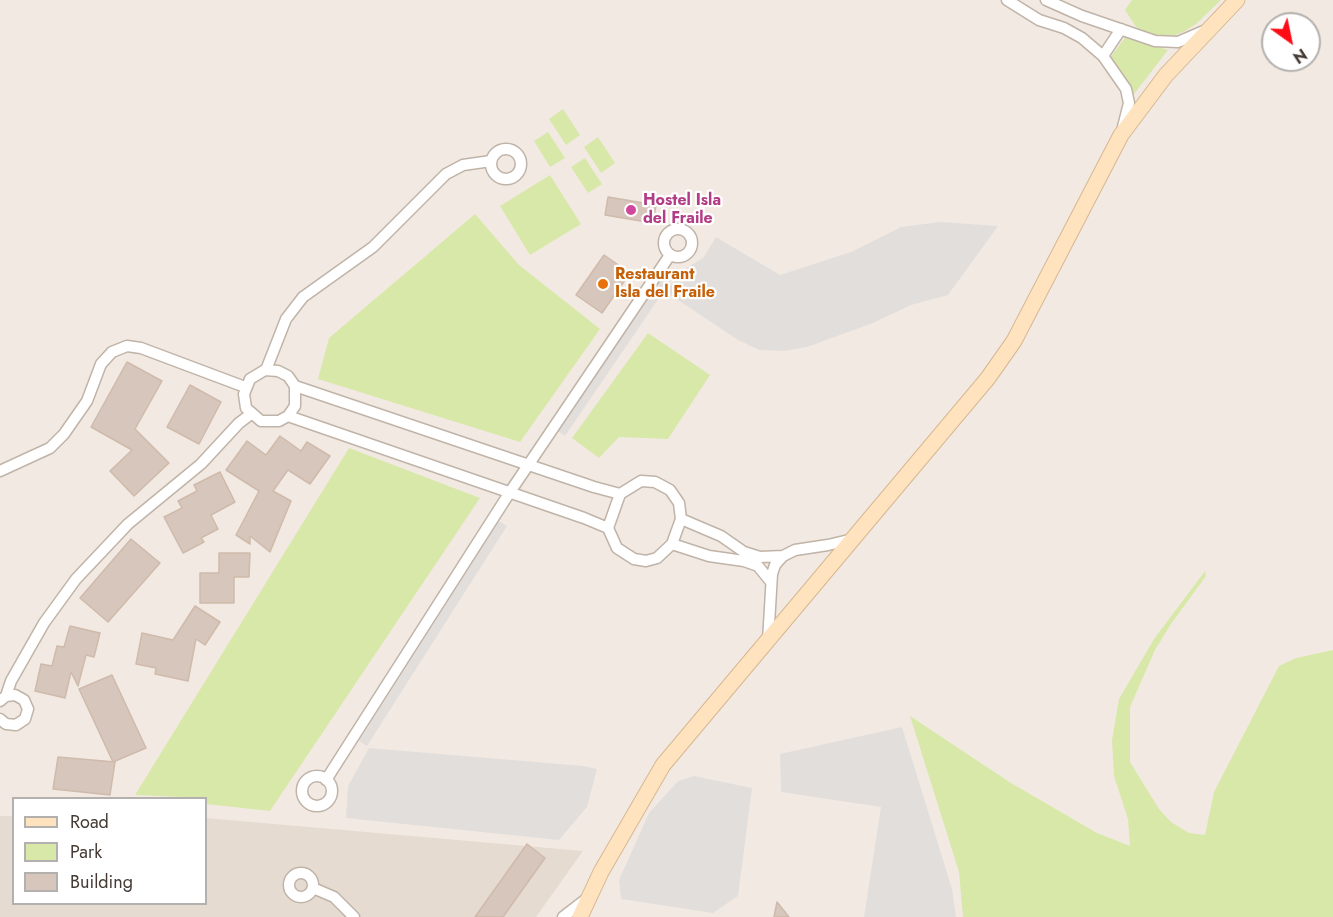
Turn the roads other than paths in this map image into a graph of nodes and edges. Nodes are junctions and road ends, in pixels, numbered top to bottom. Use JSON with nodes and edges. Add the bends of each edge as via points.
{"nodes":[{"id":1,"x":1007,"y":0,"type":"edge"},
{"id":2,"x":1046,"y":0,"type":"edge"},
{"id":3,"x":1237,"y":0,"type":"edge"},
{"id":4,"x":1214,"y":26,"type":"junction"},
{"id":5,"x":1121,"y":29,"type":"junction"},
{"id":6,"x":1103,"y":57,"type":"junction"},
{"id":7,"x":1121,"y":135,"type":"junction"},
{"id":8,"x":491,"y":161,"type":"dead end"},
{"id":9,"x":670,"y":255,"type":"dead end"},
{"id":10,"x":266,"y":370,"type":"junction"},
{"id":11,"x":295,"y":386,"type":"junction"},
{"id":12,"x":245,"y":387,"type":"junction"},
{"id":13,"x":251,"y":414,"type":"junction"},
{"id":14,"x":288,"y":416,"type":"junction"},
{"id":15,"x":529,"y":464,"type":"junction"},
{"id":16,"x":0,"y":471,"type":"edge"},
{"id":17,"x":510,"y":492,"type":"junction"},
{"id":18,"x":620,"y":494,"type":"junction"},
{"id":19,"x":681,"y":519,"type":"junction"},
{"id":20,"x":608,"y":528,"type":"junction"},
{"id":21,"x":853,"y":538,"type":"junction"},
{"id":22,"x":672,"y":544,"type":"junction"},
{"id":23,"x":811,"y":547,"type":"junction"},
{"id":24,"x":783,"y":556,"type":"junction"},
{"id":25,"x":835,"y":561,"type":"junction"},
{"id":26,"x":772,"y":587,"type":"junction"},
{"id":27,"x":792,"y":613,"type":"junction"},
{"id":28,"x":768,"y":642,"type":"junction"},
{"id":29,"x":3,"y":698,"type":"edge"},
{"id":30,"x":0,"y":719,"type":"edge"},
{"id":31,"x":326,"y":780,"type":"dead end"},
{"id":32,"x":313,"y":888,"type":"dead end"},
{"id":33,"x":590,"y":896,"type":"junction"},
{"id":34,"x":354,"y":917,"type":"edge"},
{"id":35,"x":563,"y":917,"type":"edge"},
{"id":36,"x":580,"y":917,"type":"edge"}],
"edges":[{"from":1,"to":6,"type":"street","via":[[1039,20],[1082,38]]},
{"from":2,"to":5,"type":"street"},
{"from":3,"to":4,"type":"main road"},
{"from":4,"to":5,"type":"street","via":[[1170,44]]},
{"from":4,"to":7,"type":"main road","via":[[1166,75]]},
{"from":5,"to":6,"type":"street"},
{"from":6,"to":7,"type":"street","via":[[1126,89],[1128,111]]},
{"from":7,"to":21,"type":"main road","via":[[1014,341],[988,378]]},
{"from":8,"to":10,"type":"street","via":[[463,165],[446,174],[373,247],[303,297],[286,319]]},
{"from":9,"to":15,"type":"street"},
{"from":10,"to":11,"type":"street","via":[[284,373]]},
{"from":10,"to":12,"type":"street","via":[[253,376]]},
{"from":11,"to":14,"type":"street","via":[[296,403]]},
{"from":11,"to":15,"type":"street"},
{"from":12,"to":13,"type":"street","via":[[244,401]]},
{"from":12,"to":16,"type":"street","via":[[127,346],[112,352],[101,364],[87,401],[50,448]]},
{"from":13,"to":14,"type":"street","via":[[268,423]]},
{"from":13,"to":29,"type":"street","via":[[201,464],[129,524],[76,579],[44,623]]},
{"from":14,"to":17,"type":"street"},
{"from":15,"to":17,"type":"street"},
{"from":15,"to":18,"type":"street"},
{"from":17,"to":20,"type":"street"},
{"from":17,"to":31,"type":"street"},
{"from":18,"to":19,"type":"street","via":[[641,481],[654,482],[670,490],[679,503]]},
{"from":18,"to":20,"type":"street"},
{"from":19,"to":22,"type":"street"},
{"from":19,"to":24,"type":"street","via":[[721,536],[744,552],[760,557]]},
{"from":20,"to":22,"type":"street","via":[[617,548],[634,559],[657,558]]},
{"from":21,"to":23,"type":"street"},
{"from":21,"to":25,"type":"main road"},
{"from":22,"to":26,"type":"street","via":[[758,566]]},
{"from":23,"to":24,"type":"street"},
{"from":23,"to":25,"type":"street"},
{"from":24,"to":26,"type":"street","via":[[775,565]]},
{"from":25,"to":27,"type":"main road"},
{"from":26,"to":27,"type":"street","via":[[778,600]]},
{"from":26,"to":28,"type":"street"},
{"from":27,"to":28,"type":"main road"},
{"from":28,"to":33,"type":"main road","via":[[663,765]]},
{"from":29,"to":30,"type":"street","via":[[21,697],[27,712],[16,724],[9,725]]},
{"from":32,"to":34,"type":"street","via":[[334,897]]},
{"from":33,"to":35,"type":"street"},
{"from":33,"to":36,"type":"main road"}]}
